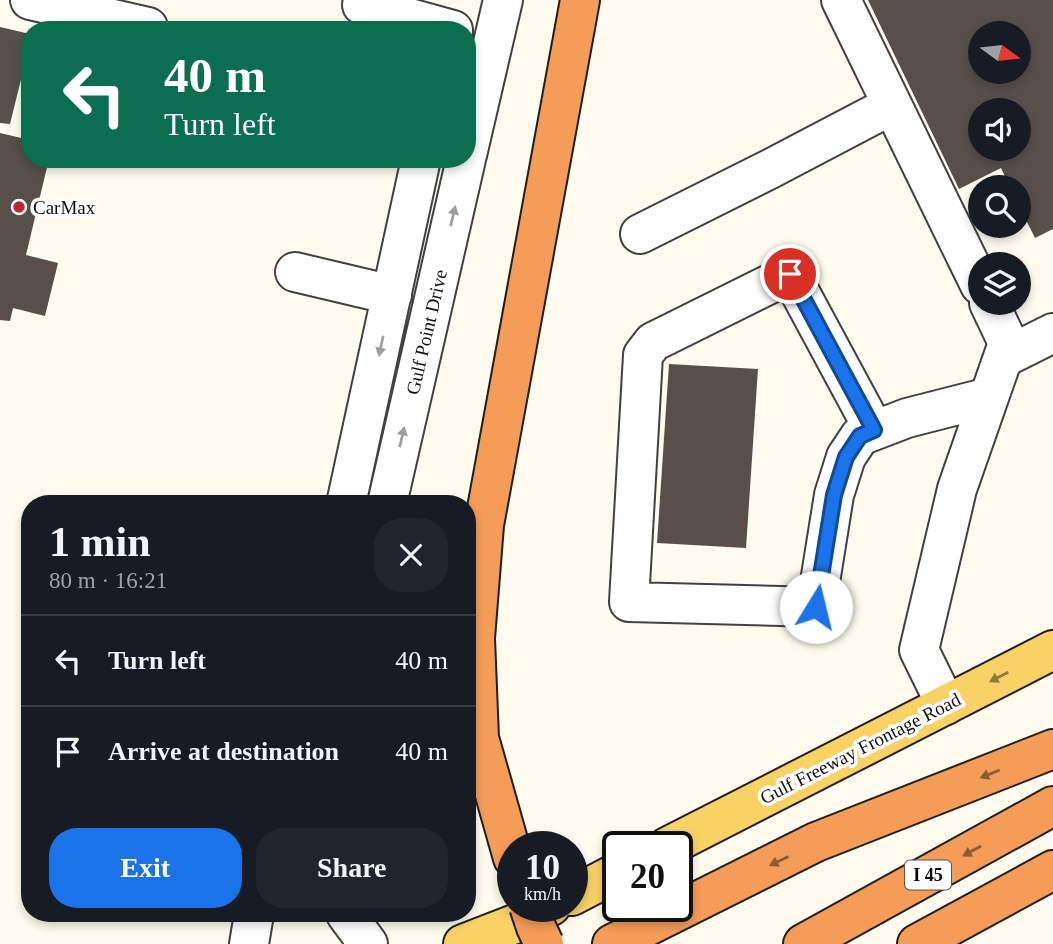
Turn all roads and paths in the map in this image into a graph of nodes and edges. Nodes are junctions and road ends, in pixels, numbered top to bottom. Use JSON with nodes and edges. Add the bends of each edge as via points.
{"nodes":[{"id":1,"x":30,"y":0,"type":"edge"},
{"id":2,"x":503,"y":0,"type":"edge"},
{"id":3,"x":580,"y":0,"type":"edge"},
{"id":4,"x":841,"y":0,"type":"edge"},
{"id":5,"x":362,"y":5,"type":"dead end"},
{"id":6,"x":122,"y":21,"type":"edge"},
{"id":7,"x":434,"y":21,"type":"edge"},
{"id":8,"x":470,"y":21,"type":"edge"},
{"id":9,"x":892,"y":105,"type":"junction"},
{"id":10,"x":419,"y":168,"type":"edge"},
{"id":11,"x":464,"y":168,"type":"edge"},
{"id":12,"x":640,"y":234,"type":"dead end"},
{"id":13,"x":968,"y":260,"type":"edge"},
{"id":14,"x":295,"y":272,"type":"dead end"},
{"id":15,"x":392,"y":295,"type":"junction"},
{"id":16,"x":995,"y":315,"type":"edge"},
{"id":17,"x":1053,"y":333,"type":"edge"},
{"id":18,"x":1003,"y":358,"type":"junction"},
{"id":19,"x":989,"y":397,"type":"junction"},
{"id":20,"x":874,"y":430,"type":"junction"},
{"id":21,"x":350,"y":489,"type":"edge"},
{"id":22,"x":383,"y":495,"type":"edge"},
{"id":23,"x":389,"y":495,"type":"edge"},
{"id":24,"x":476,"y":615,"type":"edge"},
{"id":25,"x":1053,"y":650,"type":"edge"},
{"id":26,"x":476,"y":678,"type":"edge"},
{"id":27,"x":946,"y":705,"type":"junction"},
{"id":28,"x":1053,"y":749,"type":"edge"},
{"id":29,"x":1053,"y":806,"type":"edge"},
{"id":30,"x":505,"y":831,"type":"edge"},
{"id":31,"x":693,"y":834,"type":"edge"},
{"id":32,"x":1053,"y":870,"type":"edge"},
{"id":33,"x":253,"y":922,"type":"edge"},
{"id":34,"x":352,"y":922,"type":"edge"},
{"id":35,"x":520,"y":922,"type":"edge"},
{"id":36,"x":534,"y":922,"type":"edge"},
{"id":37,"x":249,"y":944,"type":"edge"},
{"id":38,"x":368,"y":944,"type":"edge"},
{"id":39,"x":463,"y":944,"type":"edge"},
{"id":40,"x":544,"y":944,"type":"edge"},
{"id":41,"x":612,"y":944,"type":"edge"},
{"id":42,"x":803,"y":944,"type":"edge"},
{"id":43,"x":917,"y":944,"type":"edge"}],
"edges":[{"from":1,"to":6,"type":"street"},
{"from":2,"to":8,"type":"street","name":"Gulf Point Drive"},
{"from":3,"to":24,"type":"highway","via":[[484,525]]},
{"from":4,"to":9,"type":"street"},
{"from":5,"to":7,"type":"street"},
{"from":9,"to":12,"type":"street"},
{"from":9,"to":13,"type":"street"},
{"from":10,"to":15,"type":"street"},
{"from":23,"to":11,"type":"street","name":"Gulf Point Drive","one_way":true},
{"from":14,"to":15,"type":"street"},
{"from":15,"to":21,"type":"street","one_way":true},
{"from":16,"to":18,"type":"street","via":[[1008,343]]},
{"from":17,"to":18,"type":"street"},
{"from":18,"to":19,"type":"street"},
{"from":19,"to":20,"type":"street"},
{"from":19,"to":27,"type":"street","via":[[957,489],[919,650]]},
{"from":20,"to":20,"type":"street","via":[[860,436],[846,457],[834,495],[816,607],[629,602],[643,355],[653,342],[790,274]]},
{"from":21,"to":22,"type":"street"},
{"from":25,"to":27,"type":"main road","name":"Gulf Freeway Frontage Road","one_way":true},
{"from":26,"to":30,"type":"highway","via":[[479,738]]},
{"from":27,"to":31,"type":"main road","name":"Gulf Freeway Frontage Road"},
{"from":28,"to":41,"type":"highway","one_way":true,"via":[[816,842]]},
{"from":29,"to":42,"type":"highway","number":"I 45","one_way":true},
{"from":32,"to":43,"type":"highway"},
{"from":33,"to":37,"type":"street"},
{"from":34,"to":38,"type":"street"},
{"from":35,"to":39,"type":"main road"},
{"from":36,"to":40,"type":"highway","bridge":true}]}
